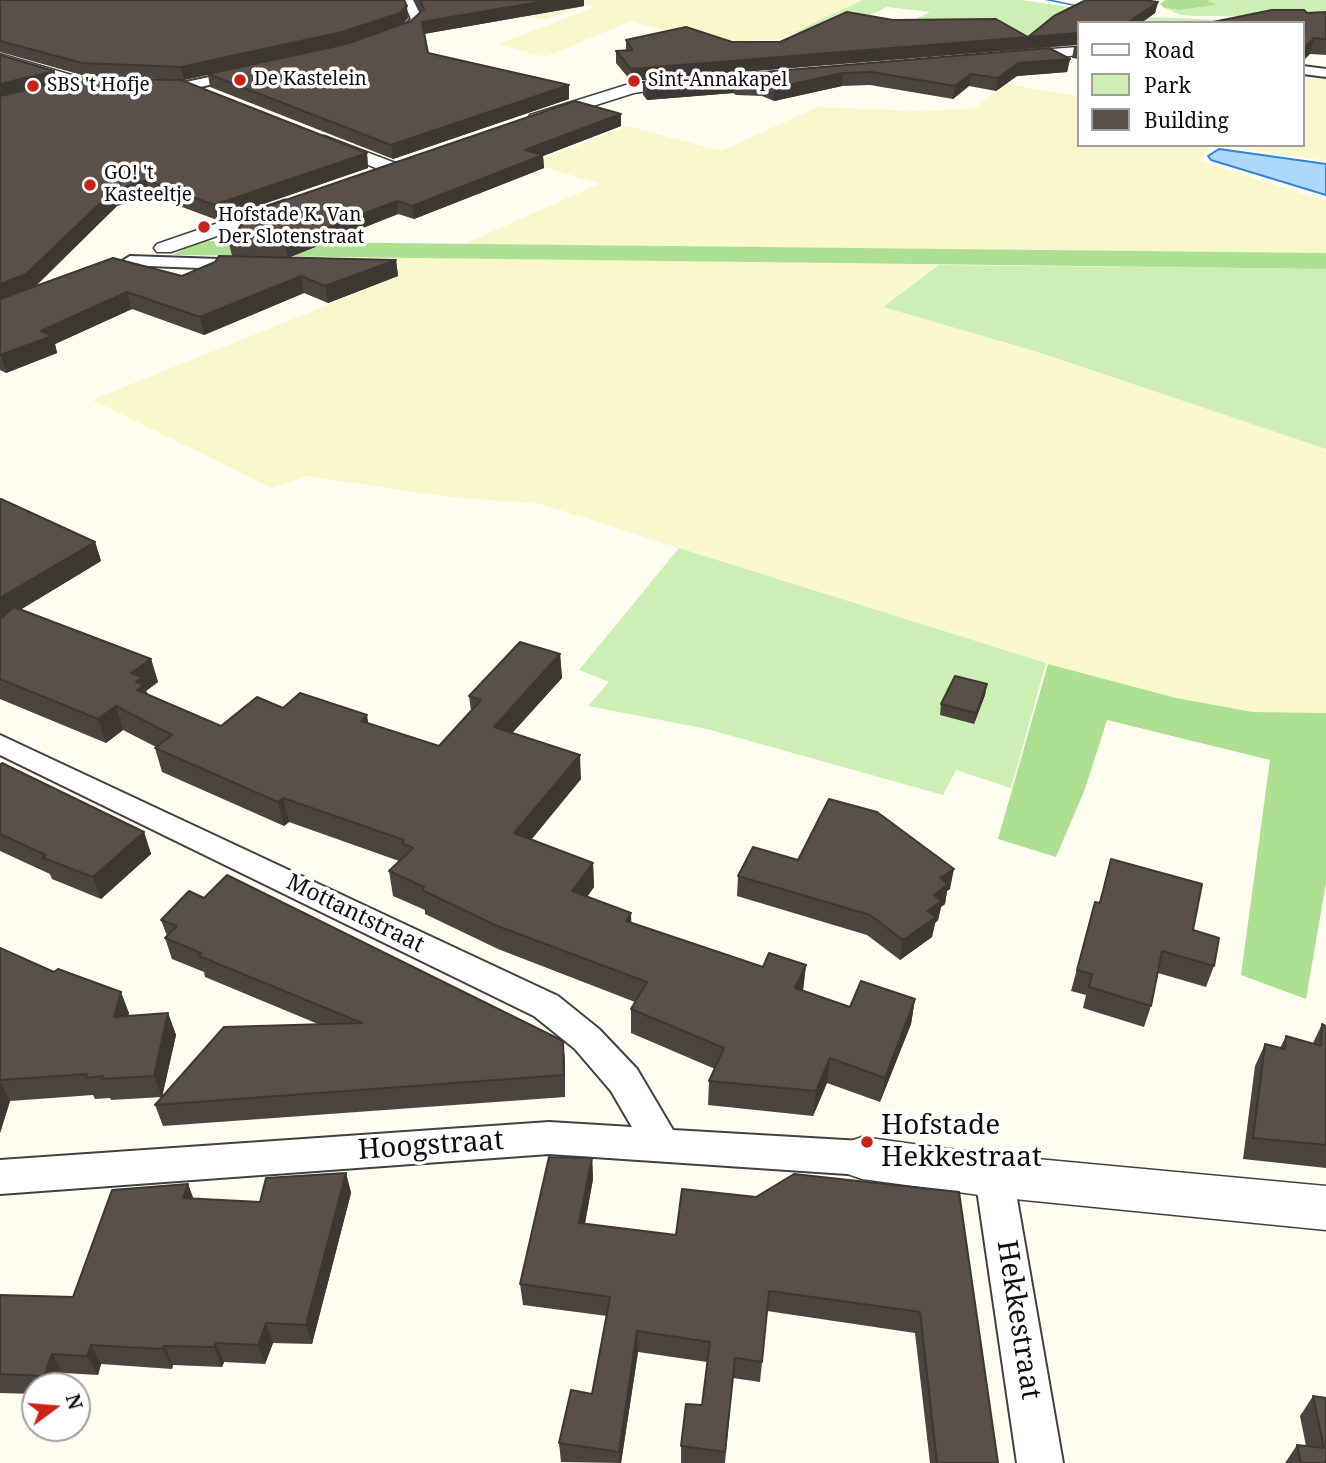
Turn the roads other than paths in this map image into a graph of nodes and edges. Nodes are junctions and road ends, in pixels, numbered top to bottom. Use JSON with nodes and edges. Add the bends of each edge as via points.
{"nodes":[{"id":1,"x":408,"y":0,"type":"edge"},
{"id":2,"x":371,"y":42,"type":"edge"},
{"id":3,"x":1078,"y":51,"type":"edge"},
{"id":4,"x":999,"y":58,"type":"edge"},
{"id":5,"x":0,"y":59,"type":"edge"},
{"id":6,"x":264,"y":69,"type":"edge"},
{"id":7,"x":1305,"y":70,"type":"edge"},
{"id":8,"x":1326,"y":73,"type":"edge"},
{"id":9,"x":706,"y":80,"type":"edge"},
{"id":10,"x":84,"y":84,"type":"junction"},
{"id":11,"x":138,"y":84,"type":"edge"},
{"id":12,"x":180,"y":85,"type":"joint"},
{"id":13,"x":64,"y":91,"type":"edge"},
{"id":14,"x":212,"y":96,"type":"edge"},
{"id":15,"x":516,"y":126,"type":"edge"},
{"id":16,"x":302,"y":132,"type":"edge"},
{"id":17,"x":366,"y":177,"type":"edge"},
{"id":18,"x":300,"y":200,"type":"edge"},
{"id":19,"x":164,"y":248,"type":"joint"},
{"id":20,"x":264,"y":265,"type":"edge"},
{"id":21,"x":0,"y":744,"type":"edge"},
{"id":22,"x":661,"y":1143,"type":"junction"},
{"id":23,"x":862,"y":1158,"type":"joint"},
{"id":24,"x":994,"y":1176,"type":"junction"},
{"id":25,"x":0,"y":1177,"type":"edge"},
{"id":26,"x":1326,"y":1208,"type":"edge"},
{"id":27,"x":1040,"y":1463,"type":"edge"}],
"edges":[{"from":1,"to":2,"type":"street","via":[[417,20],[407,29]]},
{"from":3,"to":4,"type":"street"},
{"from":5,"to":10,"type":"street"},
{"from":6,"to":12,"type":"street"},
{"from":7,"to":8,"type":"street"},
{"from":9,"to":15,"type":"street","via":[[632,88]]},
{"from":10,"to":11,"type":"street"},
{"from":10,"to":13,"type":"street"},
{"from":12,"to":14,"type":"street"},
{"from":16,"to":17,"type":"street","via":[[398,166]]},
{"from":18,"to":19,"type":"street"},
{"from":19,"to":20,"type":"street","via":[[123,263]]},
{"from":21,"to":22,"type":"street","name":"Mottantstraat","via":[[546,1006],[587,1039],[624,1080]]},
{"from":22,"to":23,"type":"street","name":"Hoogstraat"},
{"from":22,"to":25,"type":"street","name":"Hoogstraat","via":[[549,1138]]},
{"from":23,"to":24,"type":"street"},
{"from":24,"to":26,"type":"street"},
{"from":24,"to":27,"type":"street","name":"Hekkestraat"}]}
